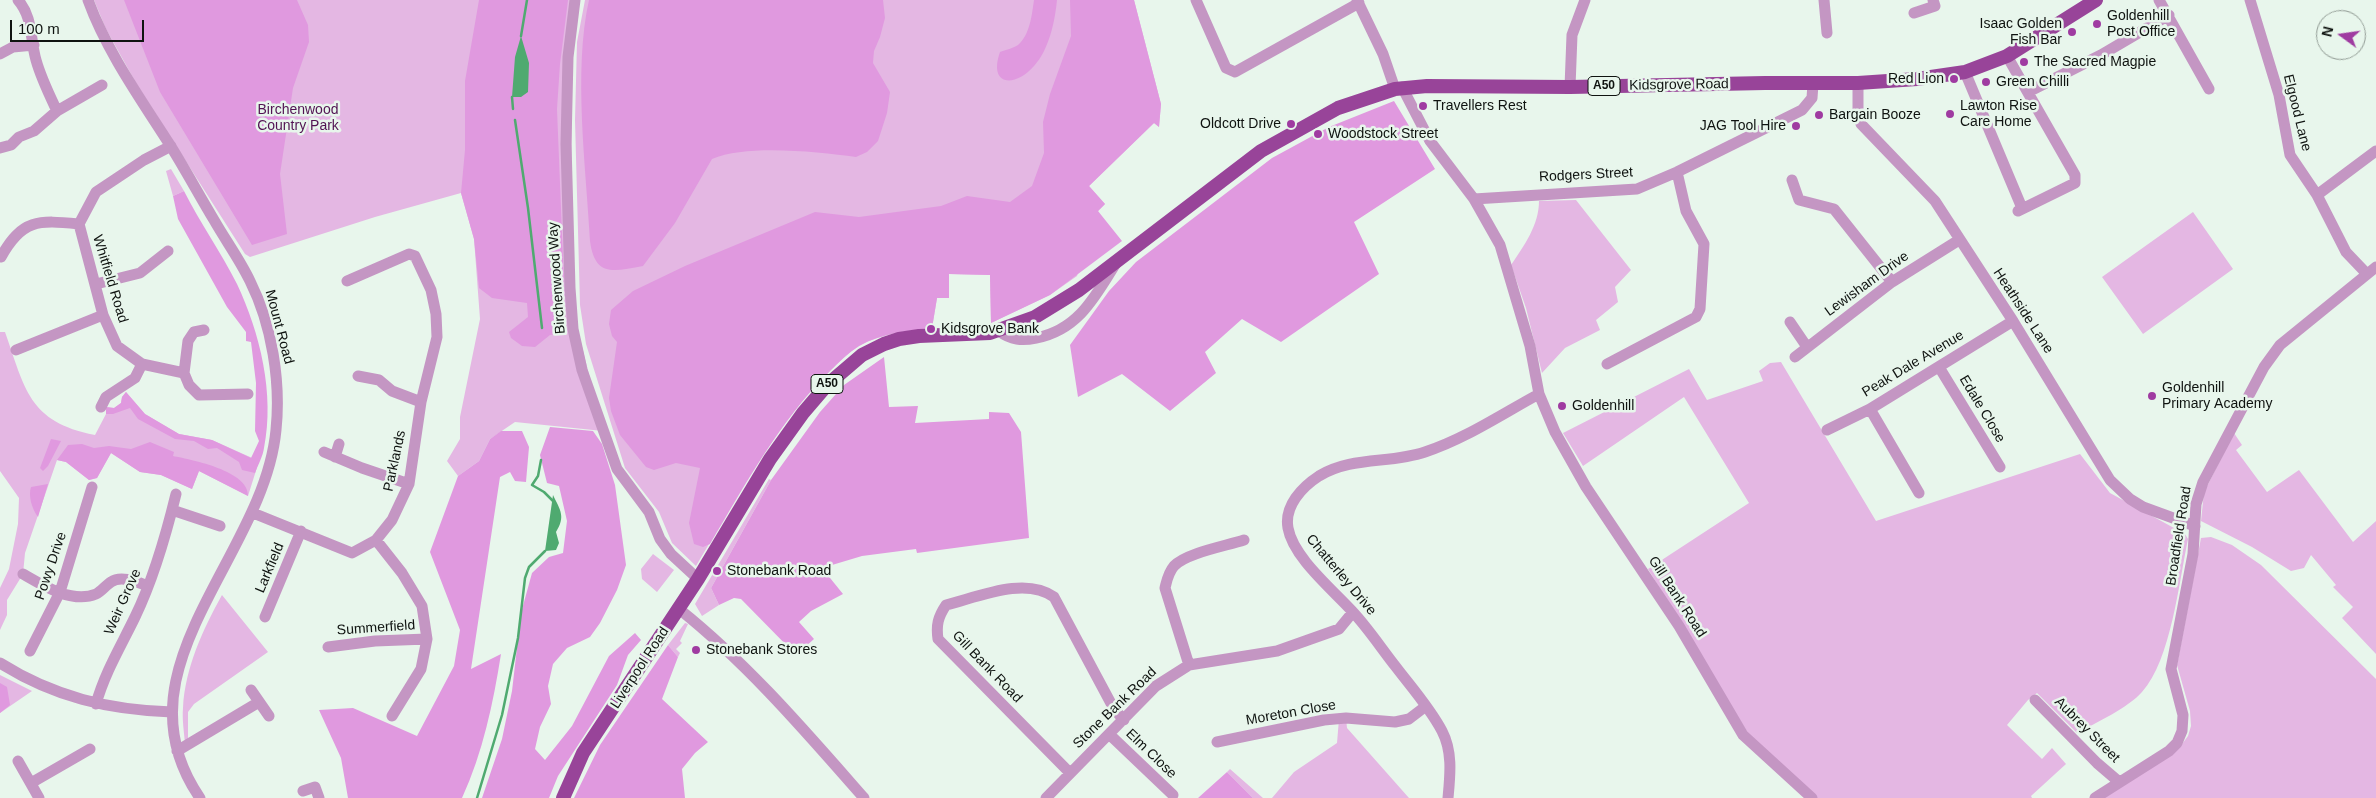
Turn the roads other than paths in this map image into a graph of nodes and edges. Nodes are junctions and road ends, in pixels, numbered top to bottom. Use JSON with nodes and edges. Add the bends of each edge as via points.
{"nodes":[{"id":1,"x":18,"y":0,"type":"edge"},
{"id":2,"x":88,"y":0,"type":"edge"},
{"id":3,"x":574,"y":0,"type":"edge"},
{"id":4,"x":1196,"y":0,"type":"edge"},
{"id":5,"x":1585,"y":0,"type":"edge"},
{"id":6,"x":1824,"y":0,"type":"edge"},
{"id":7,"x":2096,"y":0,"type":"edge"},
{"id":8,"x":2159,"y":0,"type":"edge"},
{"id":9,"x":2250,"y":0,"type":"edge"},
{"id":10,"x":1358,"y":2,"type":"edge"},
{"id":11,"x":1935,"y":7,"type":"edge"},
{"id":12,"x":1914,"y":13,"type":"dead end"},
{"id":13,"x":2169,"y":15,"type":"junction"},
{"id":14,"x":1827,"y":33,"type":"dead end"},
{"id":15,"x":34,"y":45,"type":"junction"},
{"id":16,"x":0,"y":54,"type":"edge"},
{"id":17,"x":2007,"y":56,"type":"junction"},
{"id":18,"x":1964,"y":72,"type":"junction"},
{"id":19,"x":1813,"y":84,"type":"junction"},
{"id":20,"x":1858,"y":84,"type":"junction"},
{"id":21,"x":102,"y":85,"type":"dead end"},
{"id":22,"x":1570,"y":87,"type":"junction"},
{"id":23,"x":1398,"y":88,"type":"junction"},
{"id":24,"x":2209,"y":88,"type":"dead end"},
{"id":25,"x":2028,"y":92,"type":"junction"},
{"id":26,"x":58,"y":111,"type":"junction"},
{"id":27,"x":171,"y":146,"type":"junction"},
{"id":28,"x":0,"y":148,"type":"edge"},
{"id":29,"x":2376,"y":151,"type":"edge"},
{"id":30,"x":1677,"y":172,"type":"junction"},
{"id":31,"x":1792,"y":180,"type":"dead end"},
{"id":32,"x":2317,"y":195,"type":"junction"},
{"id":33,"x":1474,"y":199,"type":"junction"},
{"id":34,"x":79,"y":224,"type":"junction"},
{"id":35,"x":1959,"y":240,"type":"junction"},
{"id":36,"x":2,"y":250,"type":"edge"},
{"id":37,"x":168,"y":250,"type":"dead end"},
{"id":38,"x":1118,"y":260,"type":"junction"},
{"id":39,"x":2371,"y":271,"type":"edge"},
{"id":40,"x":347,"y":281,"type":"dead end"},
{"id":41,"x":1892,"y":282,"type":"junction"},
{"id":42,"x":96,"y":284,"type":"junction"},
{"id":43,"x":103,"y":315,"type":"junction"},
{"id":44,"x":2013,"y":321,"type":"junction"},
{"id":45,"x":1790,"y":322,"type":"dead end"},
{"id":46,"x":197,"y":328,"type":"dead end"},
{"id":47,"x":999,"y":331,"type":"junction"},
{"id":48,"x":1807,"y":346,"type":"junction"},
{"id":49,"x":15,"y":348,"type":"dead end"},
{"id":50,"x":1795,"y":357,"type":"dead end"},
{"id":51,"x":142,"y":364,"type":"junction"},
{"id":52,"x":1607,"y":364,"type":"dead end"},
{"id":53,"x":1939,"y":367,"type":"junction"},
{"id":54,"x":184,"y":373,"type":"junction"},
{"id":55,"x":358,"y":376,"type":"dead end"},
{"id":56,"x":248,"y":394,"type":"dead end"},
{"id":57,"x":1539,"y":394,"type":"junction"},
{"id":58,"x":421,"y":402,"type":"junction"},
{"id":59,"x":101,"y":407,"type":"dead end"},
{"id":60,"x":1870,"y":409,"type":"junction"},
{"id":61,"x":1828,"y":430,"type":"dead end"},
{"id":62,"x":339,"y":444,"type":"dead end"},
{"id":63,"x":2000,"y":467,"type":"dead end"},
{"id":64,"x":409,"y":484,"type":"junction"},
{"id":65,"x":92,"y":487,"type":"dead end"},
{"id":66,"x":1919,"y":493,"type":"dead end"},
{"id":67,"x":176,"y":494,"type":"dead end"},
{"id":68,"x":172,"y":510,"type":"junction"},
{"id":69,"x":253,"y":513,"type":"junction"},
{"id":70,"x":220,"y":526,"type":"dead end"},
{"id":71,"x":2195,"y":526,"type":"junction"},
{"id":72,"x":301,"y":532,"type":"junction"},
{"id":73,"x":376,"y":540,"type":"junction"},
{"id":74,"x":1244,"y":540,"type":"dead end"},
{"id":75,"x":23,"y":574,"type":"dead end"},
{"id":76,"x":698,"y":579,"type":"junction"},
{"id":77,"x":148,"y":586,"type":"junction"},
{"id":78,"x":60,"y":592,"type":"junction"},
{"id":79,"x":679,"y":609,"type":"junction"},
{"id":80,"x":1353,"y":612,"type":"junction"},
{"id":81,"x":265,"y":617,"type":"dead end"},
{"id":82,"x":427,"y":640,"type":"junction"},
{"id":83,"x":328,"y":647,"type":"dead end"},
{"id":84,"x":30,"y":651,"type":"dead end"},
{"id":85,"x":0,"y":663,"type":"edge"},
{"id":86,"x":1189,"y":665,"type":"junction"},
{"id":87,"x":251,"y":690,"type":"dead end"},
{"id":88,"x":2035,"y":700,"type":"dead end"},
{"id":89,"x":259,"y":702,"type":"junction"},
{"id":90,"x":96,"y":704,"type":"junction"},
{"id":91,"x":1426,"y":706,"type":"junction"},
{"id":92,"x":172,"y":712,"type":"junction"},
{"id":93,"x":269,"y":716,"type":"dead end"},
{"id":94,"x":392,"y":716,"type":"dead end"},
{"id":95,"x":1124,"y":720,"type":"junction"},
{"id":96,"x":1109,"y":734,"type":"junction"},
{"id":97,"x":1217,"y":742,"type":"dead end"},
{"id":98,"x":90,"y":749,"type":"dead end"},
{"id":99,"x":177,"y":751,"type":"junction"},
{"id":100,"x":18,"y":761,"type":"dead end"},
{"id":101,"x":1070,"y":773,"type":"junction"},
{"id":102,"x":2118,"y":781,"type":"junction"},
{"id":103,"x":31,"y":783,"type":"junction"},
{"id":104,"x":303,"y":791,"type":"dead end"},
{"id":105,"x":317,"y":793,"type":"edge"},
{"id":106,"x":1173,"y":795,"type":"dead end"},
{"id":107,"x":39,"y":798,"type":"edge"},
{"id":108,"x":200,"y":798,"type":"edge"},
{"id":109,"x":563,"y":798,"type":"edge"},
{"id":110,"x":864,"y":798,"type":"edge"},
{"id":111,"x":1046,"y":798,"type":"edge"},
{"id":112,"x":1448,"y":798,"type":"edge"},
{"id":113,"x":1812,"y":798,"type":"edge"},
{"id":114,"x":2095,"y":798,"type":"edge"}],
"edges":[{"from":1,"to":15,"type":"street","via":[[31,25]]},
{"from":2,"to":27,"type":"street","name":"Mount Road","via":[[135,92]]},
{"from":3,"to":76,"type":"street","name":"Birchenwood Way","via":[[566,83],[567,170],[572,313],[582,370],[617,469],[649,512],[660,539],[671,554]]},
{"from":4,"to":10,"type":"street","via":[[1226,68],[1235,72]]},
{"from":5,"to":22,"type":"street","via":[[1572,35]]},
{"from":6,"to":14,"type":"street"},
{"from":7,"to":17,"type":"main road","number":"A50"},
{"from":8,"to":13,"type":"street"},
{"from":9,"to":32,"type":"street","name":"Elgood Lane","via":[[2279,95],[2290,155]]},
{"from":10,"to":23,"type":"street"},
{"from":11,"to":12,"type":"street"},
{"from":13,"to":24,"type":"street"},
{"from":13,"to":25,"type":"street","via":[[2101,55]]},
{"from":15,"to":16,"type":"street"},
{"from":15,"to":26,"type":"street","via":[[42,81]]},
{"from":17,"to":18,"type":"main road","number":"A50"},
{"from":17,"to":25,"type":"street"},
{"from":18,"to":20,"type":"main road","number":"A50"},
{"from":18,"to":25,"type":"street","via":[[2020,209],[2075,183],[2075,175]]},
{"from":19,"to":20,"type":"main road","number":"A50"},
{"from":19,"to":22,"type":"main road","name":"Kidsgrove Road","number":"A50"},
{"from":19,"to":30,"type":"street","name":"Rodgers Street","via":[[1812,98],[1802,110]]},
{"from":20,"to":35,"type":"street","name":"Heathside Lane","via":[[1861,124],[1936,201]]},
{"from":21,"to":26,"type":"street"},
{"from":22,"to":23,"type":"main road","name":"Kidsgrove Road","number":"A50"},
{"from":23,"to":33,"type":"street","via":[[1430,141]]},
{"from":23,"to":38,"type":"main road","number":"A50","via":[[1338,108],[1261,151]]},
{"from":26,"to":28,"type":"street","via":[[34,131]]},
{"from":27,"to":34,"type":"street","name":"Whitfield Road","via":[[96,192]]},
{"from":27,"to":69,"type":"street","name":"Mount Road","via":[[251,283],[273,352],[278,401],[276,433],[270,463]]},
{"from":29,"to":32,"type":"street"},
{"from":30,"to":33,"type":"street","name":"Rodgers Street","via":[[1637,189]]},
{"from":30,"to":52,"type":"street","via":[[1686,211],[1704,244],[1700,309],[1696,317]]},
{"from":31,"to":41,"type":"street","via":[[1796,202],[1834,209]]},
{"from":32,"to":39,"type":"street","name":"Elgood Lane","via":[[2346,252]]},
{"from":33,"to":57,"type":"street","via":[[1500,245],[1530,346]]},
{"from":34,"to":36,"type":"street","via":[[45,221],[27,225]]},
{"from":34,"to":42,"type":"street","name":"Whitfield Road"},
{"from":35,"to":41,"type":"street","name":"Lewisham Drive"},
{"from":35,"to":44,"type":"street","name":"Heathside Lane"},
{"from":37,"to":42,"type":"street","via":[[140,273]]},
{"from":38,"to":47,"type":"main road","number":"A50","via":[[1061,303]]},
{"from":38,"to":47,"type":"street","via":[[1085,311],[1066,326],[1046,336],[1029,339],[1011,338]]},
{"from":39,"to":71,"type":"street","name":"Broadfield Road","via":[[2280,345],[2264,367],[2203,482],[2196,504]]},
{"from":40,"to":58,"type":"street","name":"Parklands","via":[[409,254],[416,256],[431,290],[437,337]]},
{"from":41,"to":48,"type":"street","name":"Lewisham Drive"},
{"from":42,"to":43,"type":"street","name":"Whitfield Road"},
{"from":43,"to":49,"type":"street"},
{"from":43,"to":51,"type":"street","name":"Whitfield Road","via":[[117,346]]},
{"from":44,"to":53,"type":"street","name":"Peak Dale Avenue"},
{"from":44,"to":71,"type":"street","name":"Heathside Lane","via":[[2110,480],[2143,507]]},
{"from":45,"to":48,"type":"street"},
{"from":46,"to":54,"type":"street","via":[[188,341]]},
{"from":47,"to":76,"type":"main road","name":"Liverpool Road","number":"A50","via":[[899,339],[848,365],[803,413],[770,459]]},
{"from":48,"to":50,"type":"street","name":"Lewisham Drive"},
{"from":51,"to":54,"type":"street","name":"Whitfield Road"},
{"from":51,"to":59,"type":"street","via":[[135,378],[106,397]]},
{"from":53,"to":60,"type":"street","name":"Peak Dale Avenue"},
{"from":53,"to":63,"type":"street","name":"Edale Close"},
{"from":54,"to":56,"type":"street","via":[[189,385],[199,394]]},
{"from":55,"to":58,"type":"street","via":[[379,380],[392,391]]},
{"from":57,"to":80,"type":"street","name":"Chatterley Drive","via":[[1425,452],[1396,459],[1346,464],[1322,474],[1300,492],[1289,512],[1287,526],[1294,544]]},
{"from":57,"to":113,"type":"street","name":"Gill Bank Road","via":[[1555,432],[1586,487],[1679,626],[1743,735]]},
{"from":58,"to":64,"type":"street","name":"Parklands"},
{"from":60,"to":61,"type":"street","name":"Peak Dale Avenue"},
{"from":60,"to":66,"type":"street"},
{"from":62,"to":64,"type":"street","via":[[329,454]]},
{"from":64,"to":73,"type":"street","name":"Parklands","via":[[392,520]]},
{"from":65,"to":78,"type":"street","name":"Powy Drive"},
{"from":67,"to":68,"type":"street","name":"Weir Grove"},
{"from":68,"to":70,"type":"street"},
{"from":68,"to":77,"type":"street","name":"Weir Grove"},
{"from":69,"to":72,"type":"street","name":"Parklands"},
{"from":69,"to":92,"type":"street","name":"Mount Road","via":[[186,644],[175,678]]},
{"from":71,"to":102,"type":"street","name":"Broadfield Road","via":[[2171,669],[2183,715],[2182,731],[2169,751]]},
{"from":72,"to":73,"type":"street","name":"Parklands","via":[[352,553]]},
{"from":72,"to":81,"type":"street","name":"Larkfield"},
{"from":73,"to":82,"type":"street","via":[[402,572],[422,606]]},
{"from":74,"to":86,"type":"street","via":[[1184,559],[1168,575],[1165,588]]},
{"from":75,"to":78,"type":"street"},
{"from":76,"to":79,"type":"main road","name":"Liverpool Road","number":"A50"},
{"from":77,"to":78,"type":"street","via":[[129,579],[113,580],[96,594],[77,596]]},
{"from":77,"to":90,"type":"street","name":"Weir Grove","via":[[102,681]]},
{"from":78,"to":84,"type":"street","name":"Powy Drive"},
{"from":79,"to":109,"type":"main road","name":"Liverpool Road","number":"A50","via":[[583,753]]},
{"from":79,"to":110,"type":"street","via":[[744,666]]},
{"from":80,"to":86,"type":"street","name":"Stone Bank Road","via":[[1339,629],[1277,651]]},
{"from":80,"to":91,"type":"street","name":"Chatterley Drive"},
{"from":82,"to":83,"type":"street","name":"Summerfield","via":[[375,641]]},
{"from":82,"to":94,"type":"street","via":[[421,669]]},
{"from":85,"to":90,"type":"street","via":[[48,689]]},
{"from":86,"to":95,"type":"street","name":"Stone Bank Road","via":[[1156,686]]},
{"from":87,"to":89,"type":"street"},
{"from":88,"to":102,"type":"street","name":"Aubrey Street"},
{"from":89,"to":93,"type":"street"},
{"from":89,"to":99,"type":"street"},
{"from":90,"to":92,"type":"street","via":[[134,711]]},
{"from":91,"to":97,"type":"street","name":"Moreton Close","via":[[1409,719],[1394,722],[1346,718],[1324,720]]},
{"from":91,"to":112,"type":"street","name":"Chatterley Drive","via":[[1443,733],[1450,756]]},
{"from":92,"to":99,"type":"street","name":"Mount Road"},
{"from":95,"to":96,"type":"street","name":"Stone Bank Road"},
{"from":95,"to":101,"type":"street","name":"Gill Bank Road","via":[[1114,709],[1054,597],[1044,590],[1014,588],[946,605],[936,628],[938,639]]},
{"from":96,"to":101,"type":"street","name":"Stone Bank Road"},
{"from":96,"to":106,"type":"street","name":"Elm Close"},
{"from":98,"to":103,"type":"street"},
{"from":99,"to":108,"type":"street","name":"Mount Road"},
{"from":100,"to":103,"type":"street"},
{"from":101,"to":111,"type":"street","name":"Stone Bank Road"},
{"from":102,"to":114,"type":"street","name":"Broadfield Road"},
{"from":103,"to":107,"type":"street"},
{"from":104,"to":105,"type":"street"}]}
